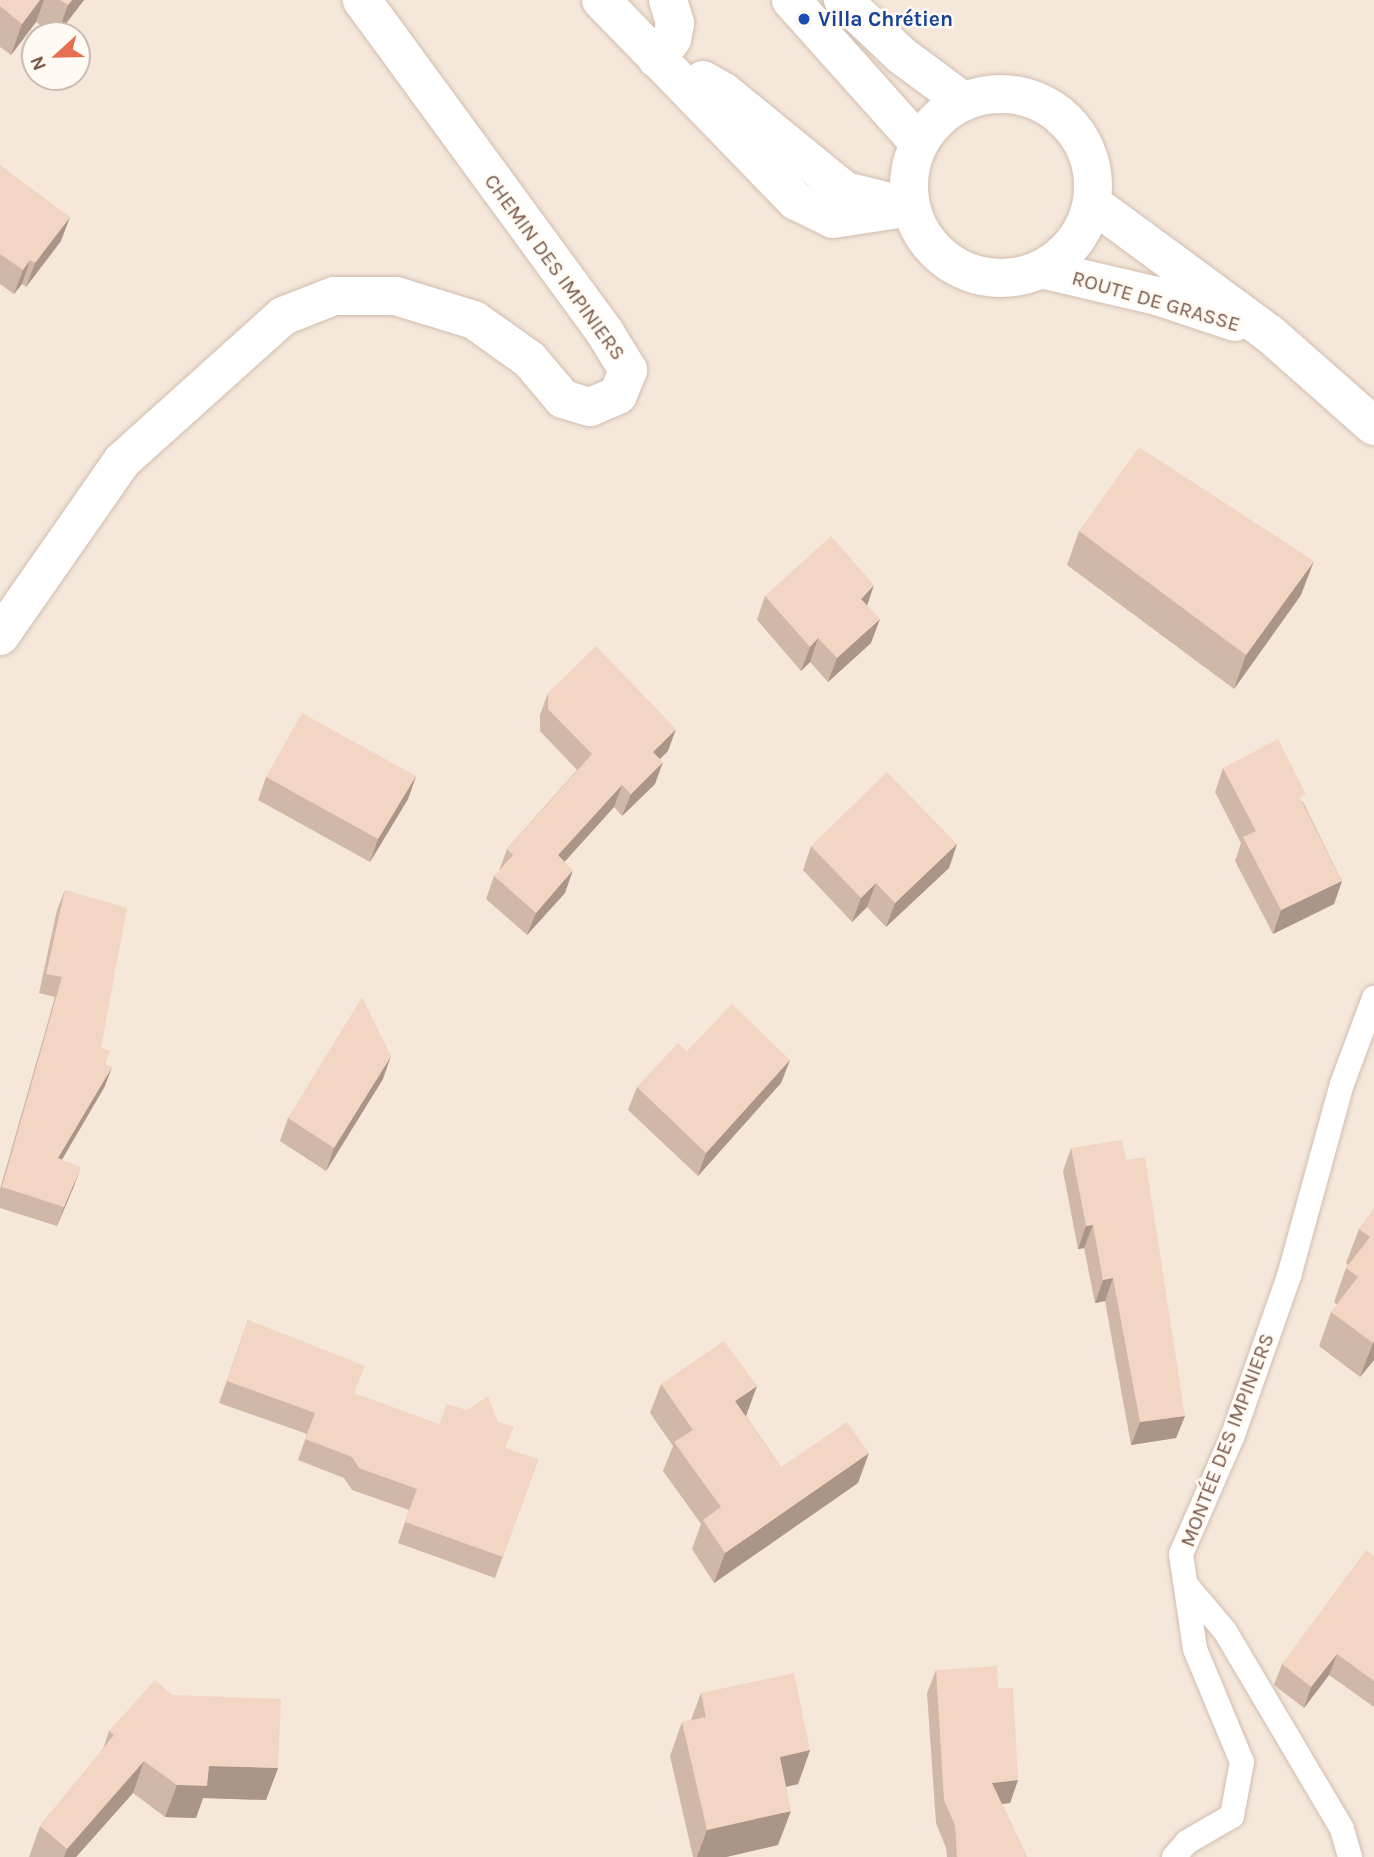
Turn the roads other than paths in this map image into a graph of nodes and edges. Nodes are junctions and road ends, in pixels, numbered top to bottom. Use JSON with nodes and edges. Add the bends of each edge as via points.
{"nodes":[{"id":1,"x":362,"y":0,"type":"edge"},
{"id":2,"x":601,"y":0,"type":"edge"},
{"id":3,"x":668,"y":0,"type":"edge"},
{"id":4,"x":791,"y":0,"type":"edge"},
{"id":5,"x":843,"y":0,"type":"edge"},
{"id":6,"x":657,"y":59,"type":"junction"},
{"id":7,"x":963,"y":101,"type":"junction"},
{"id":8,"x":919,"y":143,"type":"junction"},
{"id":9,"x":1092,"y":203,"type":"junction"},
{"id":10,"x":911,"y":207,"type":"junction"},
{"id":11,"x":1041,"y":269,"type":"junction"},
{"id":12,"x":1269,"y":334,"type":"junction"},
{"id":13,"x":1374,"y":426,"type":"edge"},
{"id":14,"x":0,"y":636,"type":"edge"},
{"id":15,"x":1374,"y":998,"type":"edge"},
{"id":16,"x":1185,"y":1584,"type":"junction"},
{"id":17,"x":1174,"y":1857,"type":"edge"},
{"id":18,"x":1350,"y":1857,"type":"edge"}],
"edges":[{"from":1,"to":14,"type":"street","name":"CHEMIN DES IMPINIERS","via":[[604,331],[628,370],[618,395],[590,407],[563,399],[530,360],[474,320],[396,296],[334,296],[283,316],[122,461]]},
{"from":2,"to":6,"type":"street"},
{"from":3,"to":6,"type":"street","via":[[676,23],[672,39]]},
{"from":4,"to":8,"type":"street"},
{"from":5,"to":7,"type":"street","via":[[901,55]]},
{"from":6,"to":10,"type":"street","via":[[724,92],[845,191]]},
{"from":7,"to":8,"type":"street","via":[[938,118]]},
{"from":7,"to":9,"type":"street","via":[[990,94],[1019,95],[1061,117],[1085,147]]},
{"from":8,"to":10,"type":"street","via":[[911,163]]},
{"from":9,"to":11,"type":"street","via":[[1082,230],[1065,253]]},
{"from":9,"to":12,"type":"street","name":"ROUTE DE GRASSE"},
{"from":10,"to":11,"type":"street","via":[[921,233],[939,254],[962,270],[1001,277]]},
{"from":11,"to":12,"type":"street","name":"ROUTE DE GRASSE","via":[[1157,296]]},
{"from":12,"to":13,"type":"street","name":"ROUTE DE GRASSE"},
{"from":15,"to":16,"type":"lane","name":"MONTÉE DES IMPINIERS","via":[[1342,1084],[1285,1289],[1233,1435],[1181,1554]]},
{"from":16,"to":17,"type":"lane","name":"MONTÉE DES IMPINIERS","via":[[1195,1649],[1242,1762],[1232,1816],[1187,1842]]},
{"from":16,"to":18,"type":"lane","via":[[1225,1631],[1342,1829]]}]}
